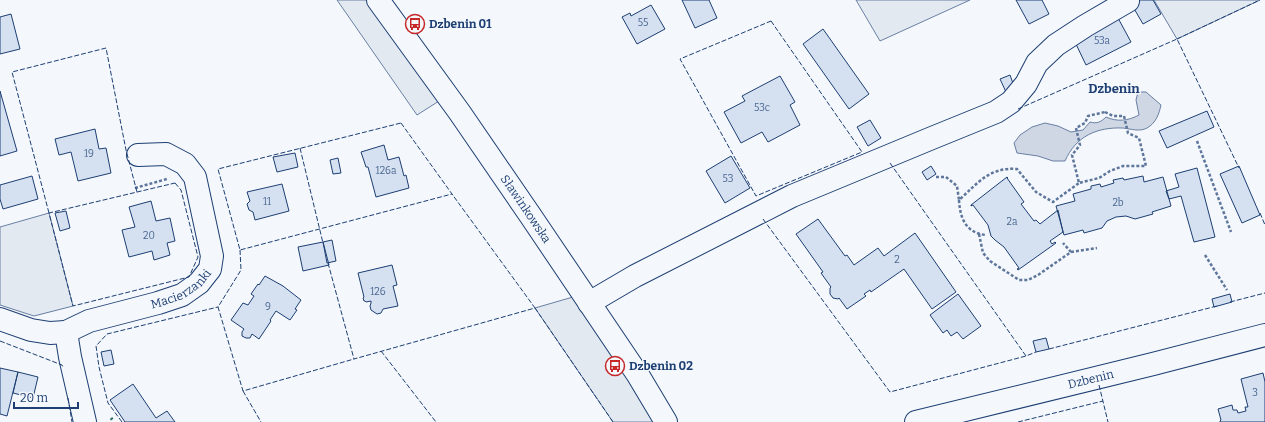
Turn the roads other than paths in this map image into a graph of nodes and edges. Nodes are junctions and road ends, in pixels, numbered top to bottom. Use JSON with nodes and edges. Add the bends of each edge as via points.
{"nodes":[{"id":1,"x":378,"y":0,"type":"edge"},
{"id":2,"x":1128,"y":1,"type":"dead end"},
{"id":3,"x":138,"y":155,"type":"dead end"},
{"id":4,"x":589,"y":302,"type":"junction"},
{"id":5,"x":0,"y":319,"type":"edge"},
{"id":6,"x":66,"y":332,"type":"junction"},
{"id":7,"x":1265,"y":335,"type":"edge"},
{"id":8,"x":86,"y":422,"type":"edge"},
{"id":9,"x":666,"y":422,"type":"edge"},
{"id":10,"x":916,"y":422,"type":"edge"}],
"edges":[{"from":1,"to":4,"type":"street","name":"Sławinkowska","via":[[463,116]]},
{"from":2,"to":4,"type":"street","via":[[1056,45],[1037,63],[1026,84],[1011,102],[996,112],[792,196]]},
{"from":3,"to":6,"type":"street","name":"Macierzanki","via":[[166,154],[185,164],[195,177],[212,256],[210,269],[199,283],[182,295],[89,321]]},
{"from":4,"to":9,"type":"street","name":"Sławinkowska"},
{"from":5,"to":6,"type":"street","name":"Macierzanki","via":[[31,330]]},
{"from":6,"to":8,"type":"street"},
{"from":7,"to":10,"type":"street","name":"Dzbenin"}]}
